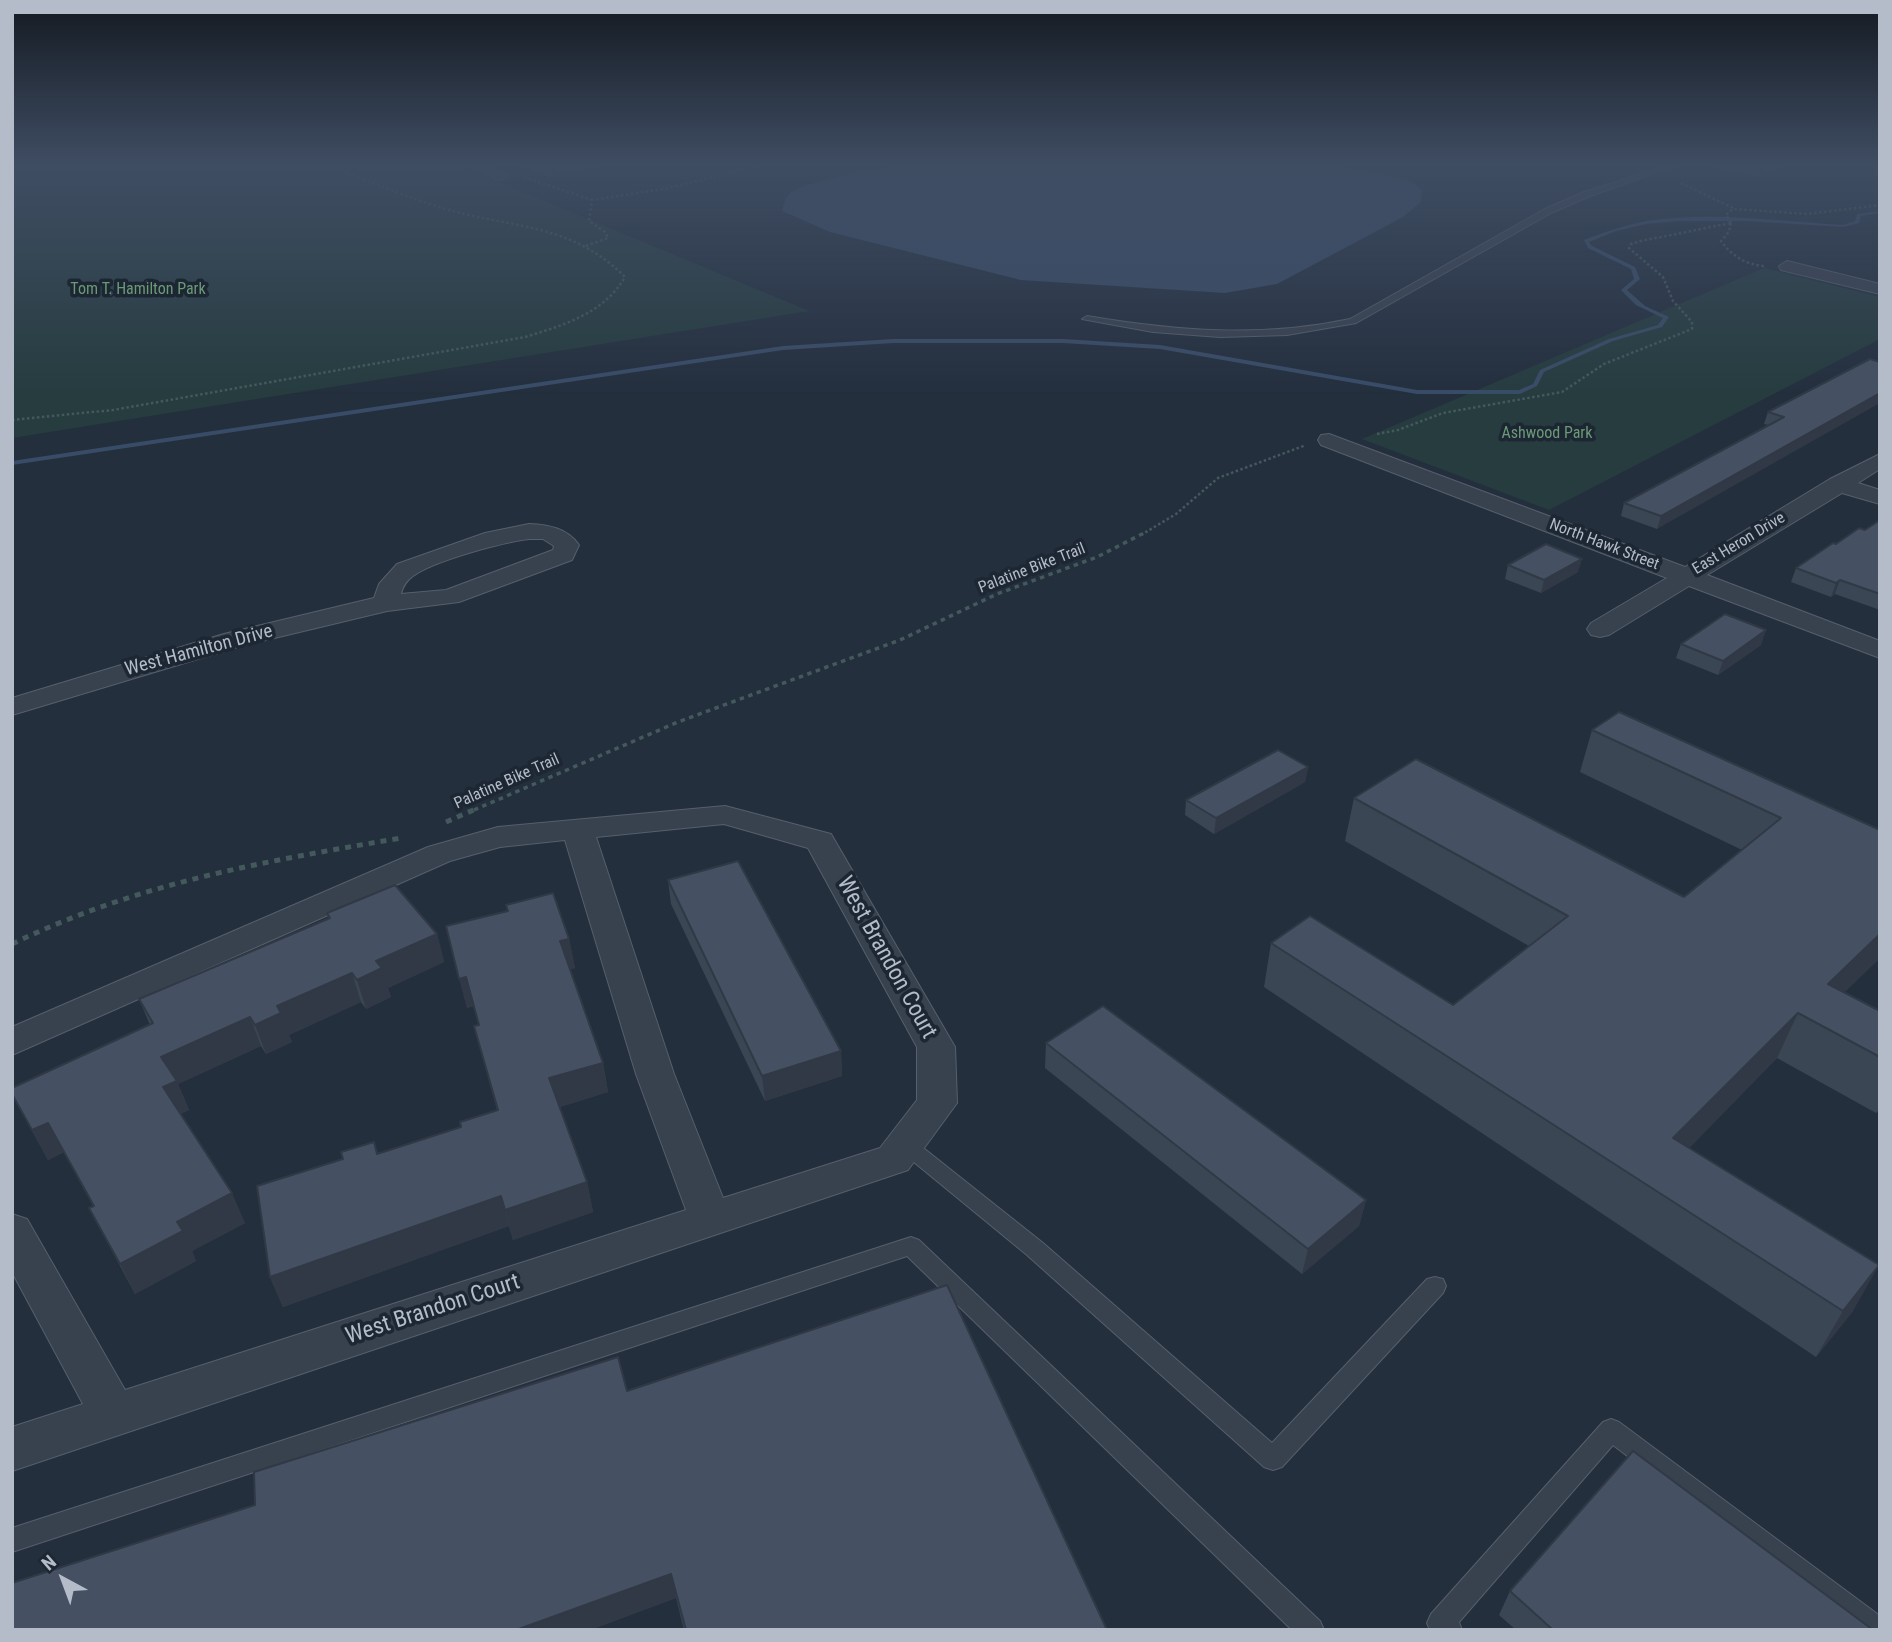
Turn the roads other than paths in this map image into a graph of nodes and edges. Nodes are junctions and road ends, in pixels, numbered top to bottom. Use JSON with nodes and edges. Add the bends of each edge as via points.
{"nodes":[{"id":1,"x":1495,"y":241,"type":"edge"},
{"id":2,"x":1787,"y":266,"type":"road end"},
{"id":3,"x":1880,"y":289,"type":"edge"},
{"id":4,"x":1087,"y":319,"type":"dead end"},
{"id":5,"x":1329,"y":440,"type":"road end"},
{"id":6,"x":1880,"y":460,"type":"edge"},
{"id":7,"x":1838,"y":484,"type":"junction"},
{"id":8,"x":1880,"y":497,"type":"edge"},
{"id":9,"x":1686,"y":576,"type":"junction"},
{"id":10,"x":387,"y":603,"type":"junction"},
{"id":11,"x":1600,"y":629,"type":"dead end"},
{"id":12,"x":1880,"y":650,"type":"edge"},
{"id":13,"x":12,"y":707,"type":"edge"},
{"id":14,"x":577,"y":828,"type":"junction"},
{"id":15,"x":12,"y":1042,"type":"edge"},
{"id":16,"x":905,"y":1144,"type":"junction"},
{"id":17,"x":710,"y":1219,"type":"junction"},
{"id":18,"x":12,"y":1231,"type":"edge"},
{"id":19,"x":1435,"y":1286,"type":"dead end"},
{"id":20,"x":114,"y":1415,"type":"junction"},
{"id":21,"x":12,"y":1449,"type":"edge"},
{"id":22,"x":12,"y":1540,"type":"edge"},
{"id":23,"x":1311,"y":1630,"type":"edge"},
{"id":24,"x":1449,"y":1630,"type":"edge"},
{"id":25,"x":1877,"y":1630,"type":"edge"}],
"edges":[{"from":1,"to":4,"type":"lane","via":[[1353,321],[1326,328],[1233,335]]},
{"from":2,"to":3,"type":"street"},
{"from":5,"to":9,"type":"street","name":"North Hawk Street"},
{"from":6,"to":7,"type":"street","name":"East Heron Drive"},
{"from":7,"to":8,"type":"street"},
{"from":7,"to":9,"type":"street","name":"East Heron Drive"},
{"from":9,"to":11,"type":"street","name":"East Heron Drive"},
{"from":9,"to":12,"type":"street","name":"North Hawk Street"},
{"from":10,"to":10,"type":"street","name":"West Hamilton Drive","via":[[394,578],[406,569],[507,535],[543,532],[567,545],[563,555],[450,597]]},
{"from":10,"to":13,"type":"street","name":"West Hamilton Drive","via":[[233,640]]},
{"from":14,"to":15,"type":"street","name":"West Brandon Court","via":[[498,837],[439,854]]},
{"from":14,"to":16,"type":"street","name":"West Brandon Court","via":[[725,814],[820,841],[936,1047],[937,1103]]},
{"from":14,"to":17,"type":"street","via":[[655,1074]]},
{"from":16,"to":17,"type":"street","name":"West Brandon Court","via":[[894,1158]]},
{"from":16,"to":19,"type":"lane","via":[[1035,1249],[1273,1459]]},
{"from":17,"to":20,"type":"street","name":"West Brandon Court"},
{"from":18,"to":20,"type":"street"},
{"from":20,"to":21,"type":"street","name":"West Brandon Court"},
{"from":22,"to":23,"type":"lane","via":[[911,1246]]},
{"from":24,"to":25,"type":"lane","via":[[1440,1623],[1611,1430]]}]}
